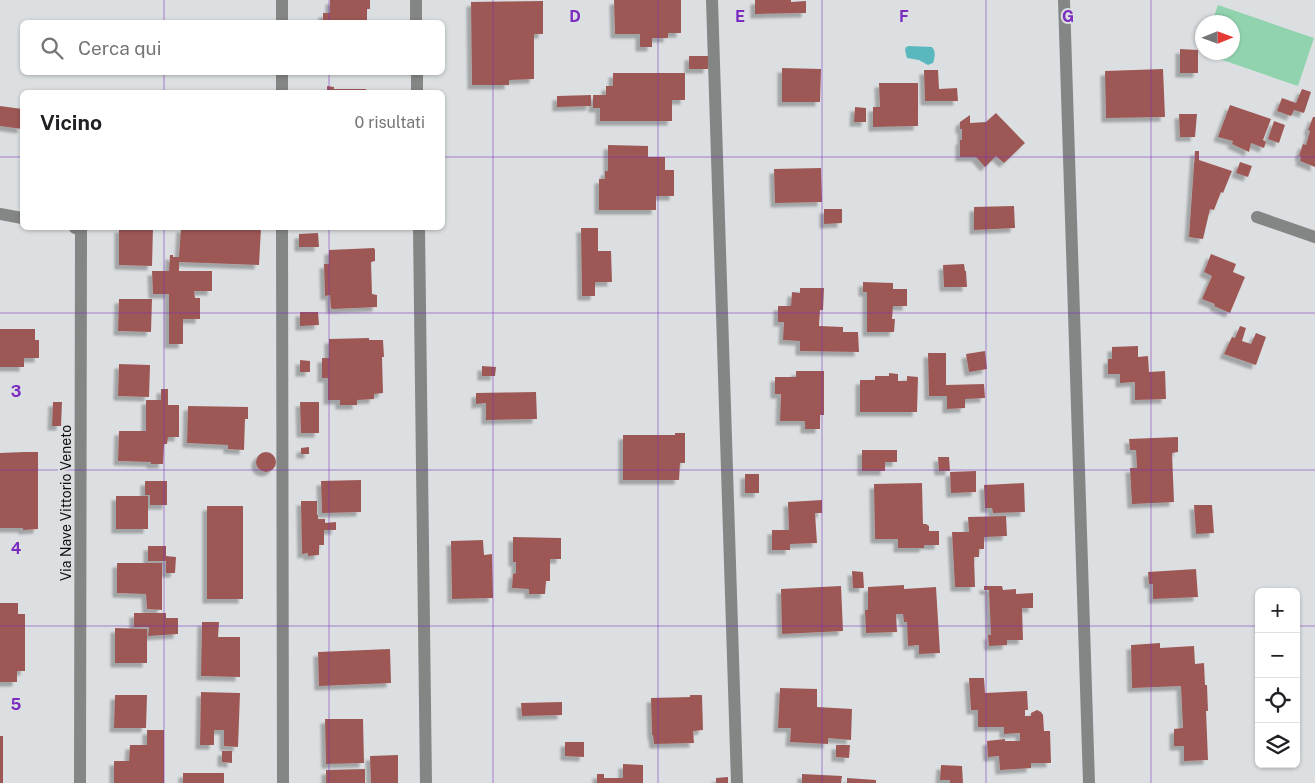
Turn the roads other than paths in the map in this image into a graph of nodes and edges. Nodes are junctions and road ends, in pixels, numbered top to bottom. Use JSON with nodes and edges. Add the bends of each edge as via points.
{"nodes":[{"id":1,"x":282,"y":0,"type":"edge"},
{"id":2,"x":416,"y":0,"type":"edge"},
{"id":3,"x":712,"y":0,"type":"edge"},
{"id":4,"x":1064,"y":0,"type":"edge"},
{"id":5,"x":282,"y":20,"type":"edge"},
{"id":6,"x":416,"y":20,"type":"edge"},
{"id":7,"x":282,"y":75,"type":"edge"},
{"id":8,"x":417,"y":75,"type":"edge"},
{"id":9,"x":282,"y":90,"type":"edge"},
{"id":10,"x":417,"y":90,"type":"edge"},
{"id":11,"x":0,"y":214,"type":"edge"},
{"id":12,"x":1257,"y":217,"type":"dead end"},
{"id":13,"x":20,"y":218,"type":"edge"},
{"id":14,"x":81,"y":230,"type":"edge"},
{"id":15,"x":282,"y":230,"type":"edge"},
{"id":16,"x":419,"y":230,"type":"edge"},
{"id":17,"x":1315,"y":237,"type":"edge"},
{"id":18,"x":80,"y":783,"type":"edge"},
{"id":19,"x":283,"y":783,"type":"edge"},
{"id":20,"x":426,"y":783,"type":"edge"},
{"id":21,"x":737,"y":783,"type":"edge"},
{"id":22,"x":1089,"y":783,"type":"edge"}],
"edges":[{"from":1,"to":5,"type":"street"},
{"from":2,"to":6,"type":"street"},
{"from":3,"to":21,"type":"street"},
{"from":4,"to":22,"type":"street"},
{"from":7,"to":9,"type":"street"},
{"from":8,"to":10,"type":"street"},
{"from":11,"to":13,"type":"street"},
{"from":12,"to":17,"type":"street"},
{"from":14,"to":18,"type":"street","name":"Via Nave Vittorio Veneto"},
{"from":15,"to":19,"type":"street"},
{"from":16,"to":20,"type":"street"}]}
